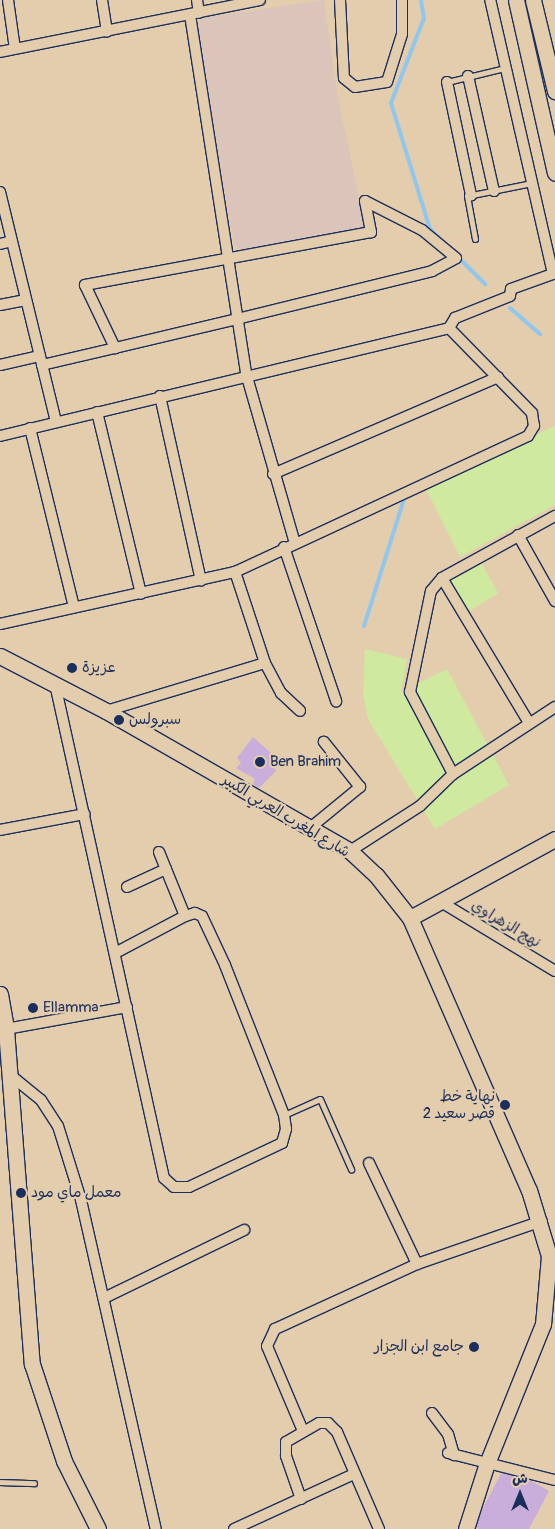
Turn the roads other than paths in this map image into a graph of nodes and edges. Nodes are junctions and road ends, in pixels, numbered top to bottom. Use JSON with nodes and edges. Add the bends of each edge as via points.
{"nodes":[{"id":1,"x":8,"y":0,"type":"edge"},
{"id":2,"x":102,"y":0,"type":"edge"},
{"id":3,"x":197,"y":0,"type":"edge"},
{"id":4,"x":260,"y":0,"type":"edge"},
{"id":5,"x":340,"y":0,"type":"edge"},
{"id":6,"x":402,"y":0,"type":"edge"},
{"id":7,"x":490,"y":0,"type":"edge"},
{"id":8,"x":516,"y":0,"type":"edge"},
{"id":9,"x":534,"y":0,"type":"edge"},
{"id":10,"x":195,"y":14,"type":"junction"},
{"id":11,"x":107,"y":32,"type":"junction"},
{"id":12,"x":15,"y":49,"type":"junction"},
{"id":13,"x":0,"y":52,"type":"edge"},
{"id":14,"x":505,"y":68,"type":"junction"},
{"id":15,"x":468,"y":76,"type":"junction"},
{"id":16,"x":447,"y":82,"type":"joint"},
{"id":17,"x":555,"y":91,"type":"edge"},
{"id":18,"x":555,"y":173,"type":"edge"},
{"id":19,"x":532,"y":183,"type":"junction"},
{"id":20,"x":494,"y":191,"type":"junction"},
{"id":21,"x":0,"y":192,"type":"edge"},
{"id":22,"x":471,"y":195,"type":"junction"},
{"id":23,"x":475,"y":239,"type":"dead end"},
{"id":24,"x":12,"y":241,"type":"junction"},
{"id":25,"x":0,"y":244,"type":"edge"},
{"id":26,"x":227,"y":258,"type":"junction"},
{"id":27,"x":25,"y":300,"type":"junction"},
{"id":28,"x":0,"y":305,"type":"edge"},
{"id":29,"x":237,"y":319,"type":"junction"},
{"id":30,"x":449,"y":328,"type":"junction"},
{"id":31,"x":115,"y":348,"type":"junction"},
{"id":32,"x":41,"y":360,"type":"junction"},
{"id":33,"x":0,"y":366,"type":"edge"},
{"id":34,"x":247,"y":377,"type":"junction"},
{"id":35,"x":498,"y":378,"type":"junction"},
{"id":36,"x":160,"y":396,"type":"junction"},
{"id":37,"x":97,"y":412,"type":"junction"},
{"id":38,"x":56,"y":422,"type":"junction"},
{"id":39,"x":30,"y":428,"type":"junction"},
{"id":40,"x":0,"y":436,"type":"edge"},
{"id":41,"x":273,"y":474,"type":"junction"},
{"id":42,"x":555,"y":516,"type":"edge"},
{"id":43,"x":518,"y":535,"type":"junction"},
{"id":44,"x":295,"y":543,"type":"junction"},
{"id":45,"x":284,"y":547,"type":"junction"},
{"id":46,"x":235,"y":572,"type":"junction"},
{"id":47,"x":442,"y":578,"type":"junction"},
{"id":48,"x":201,"y":581,"type":"junction"},
{"id":49,"x":140,"y":594,"type":"junction"},
{"id":50,"x":555,"y":601,"type":"edge"},
{"id":51,"x":74,"y":607,"type":"junction"},
{"id":52,"x":0,"y":624,"type":"edge"},
{"id":53,"x":0,"y":656,"type":"edge"},
{"id":54,"x":265,"y":663,"type":"junction"},
{"id":55,"x":55,"y":684,"type":"junction"},
{"id":56,"x":336,"y":701,"type":"dead end"},
{"id":57,"x":555,"y":708,"type":"edge"},
{"id":58,"x":106,"y":711,"type":"junction"},
{"id":59,"x":300,"y":711,"type":"dead end"},
{"id":60,"x":529,"y":723,"type":"junction"},
{"id":61,"x":324,"y":742,"type":"dead end"},
{"id":62,"x":453,"y":774,"type":"junction"},
{"id":63,"x":85,"y":814,"type":"junction"},
{"id":64,"x":310,"y":828,"type":"junction"},
{"id":65,"x":0,"y":830,"type":"edge"},
{"id":66,"x":555,"y":839,"type":"edge"},
{"id":67,"x":350,"y":851,"type":"junction"},
{"id":68,"x":158,"y":852,"type":"dead end"},
{"id":69,"x":166,"y":869,"type":"junction"},
{"id":70,"x":127,"y":887,"type":"dead end"},
{"id":71,"x":441,"y":902,"type":"junction"},
{"id":72,"x":185,"y":916,"type":"junction"},
{"id":73,"x":410,"y":918,"type":"junction"},
{"id":74,"x":115,"y":953,"type":"junction"},
{"id":75,"x":555,"y":971,"type":"edge"},
{"id":76,"x":0,"y":994,"type":"edge"},
{"id":77,"x":127,"y":1007,"type":"junction"},
{"id":78,"x":6,"y":1029,"type":"junction"},
{"id":79,"x":9,"y":1074,"type":"junction"},
{"id":80,"x":284,"y":1115,"type":"junction"},
{"id":81,"x":369,"y":1163,"type":"dead end"},
{"id":82,"x":351,"y":1169,"type":"dead end"},
{"id":83,"x":542,"y":1222,"type":"junction"},
{"id":84,"x":244,"y":1230,"type":"dead end"},
{"id":85,"x":417,"y":1264,"type":"junction"},
{"id":86,"x":104,"y":1298,"type":"junction"},
{"id":87,"x":432,"y":1414,"type":"dead end"},
{"id":88,"x":303,"y":1431,"type":"junction"},
{"id":89,"x":486,"y":1463,"type":"junction"},
{"id":90,"x":354,"y":1474,"type":"junction"},
{"id":91,"x":555,"y":1480,"type":"edge"},
{"id":92,"x":0,"y":1482,"type":"edge"},
{"id":93,"x":34,"y":1483,"type":"dead end"},
{"id":94,"x":301,"y":1499,"type":"junction"},
{"id":95,"x":378,"y":1526,"type":"edge"},
{"id":96,"x":98,"y":1529,"type":"edge"},
{"id":97,"x":156,"y":1529,"type":"edge"},
{"id":98,"x":234,"y":1529,"type":"edge"},
{"id":99,"x":366,"y":1529,"type":"edge"},
{"id":100,"x":466,"y":1529,"type":"edge"}],
"edges":[{"from":1,"to":12,"type":"street"},
{"from":2,"to":11,"type":"street"},
{"from":3,"to":10,"type":"street"},
{"from":4,"to":10,"type":"street"},
{"from":5,"to":6,"type":"street","via":[[344,78],[355,88],[387,82],[402,34]]},
{"from":7,"to":14,"type":"street"},
{"from":8,"to":18,"type":"street"},
{"from":9,"to":17,"type":"street"},
{"from":10,"to":11,"type":"street"},
{"from":10,"to":26,"type":"street"},
{"from":11,"to":12,"type":"street"},
{"from":12,"to":13,"type":"street"},
{"from":14,"to":15,"type":"lane"},
{"from":14,"to":19,"type":"street"},
{"from":15,"to":16,"type":"lane"},
{"from":15,"to":20,"type":"street"},
{"from":16,"to":22,"type":"street"},
{"from":19,"to":20,"type":"lane"},
{"from":19,"to":30,"type":"street","via":[[553,274],[511,289],[510,296],[455,318]]},
{"from":20,"to":22,"type":"lane"},
{"from":21,"to":24,"type":"street"},
{"from":22,"to":23,"type":"lane","via":[[467,196]]},
{"from":24,"to":25,"type":"street"},
{"from":24,"to":27,"type":"street"},
{"from":26,"to":29,"type":"street"},
{"from":26,"to":29,"type":"street","via":[[371,232],[365,201],[422,230],[456,258],[432,271]]},
{"from":26,"to":31,"type":"street","via":[[84,285]]},
{"from":27,"to":28,"type":"street"},
{"from":27,"to":32,"type":"street"},
{"from":29,"to":31,"type":"street"},
{"from":29,"to":34,"type":"street"},
{"from":30,"to":34,"type":"street"},
{"from":30,"to":35,"type":"street"},
{"from":31,"to":32,"type":"street"},
{"from":32,"to":33,"type":"street"},
{"from":32,"to":38,"type":"street"},
{"from":34,"to":36,"type":"street"},
{"from":34,"to":41,"type":"street"},
{"from":35,"to":41,"type":"street"},
{"from":35,"to":44,"type":"street","via":[[534,416],[534,426],[528,436]]},
{"from":36,"to":37,"type":"street"},
{"from":36,"to":48,"type":"street"},
{"from":37,"to":38,"type":"street"},
{"from":37,"to":49,"type":"street"},
{"from":38,"to":39,"type":"street"},
{"from":39,"to":40,"type":"street"},
{"from":39,"to":51,"type":"street"},
{"from":41,"to":44,"type":"street"},
{"from":42,"to":43,"type":"street"},
{"from":43,"to":47,"type":"street"},
{"from":43,"to":50,"type":"street"},
{"from":44,"to":45,"type":"street"},
{"from":45,"to":46,"type":"street"},
{"from":45,"to":56,"type":"street"},
{"from":46,"to":48,"type":"street"},
{"from":46,"to":54,"type":"street"},
{"from":47,"to":60,"type":"street"},
{"from":47,"to":62,"type":"street","via":[[426,604],[410,692]]},
{"from":48,"to":49,"type":"street"},
{"from":49,"to":51,"type":"street"},
{"from":51,"to":52,"type":"street"},
{"from":53,"to":55,"type":"street","name":"شارع المغرب العربي الكبير"},
{"from":54,"to":58,"type":"street"},
{"from":54,"to":59,"type":"street","via":[[281,692]]},
{"from":55,"to":58,"type":"street","name":"شارع المغرب العربي الكبير"},
{"from":55,"to":63,"type":"street"},
{"from":57,"to":60,"type":"street"},
{"from":58,"to":64,"type":"street","name":"شارع المغرب العربي الكبير"},
{"from":60,"to":62,"type":"street"},
{"from":61,"to":64,"type":"street","via":[[360,787]]},
{"from":62,"to":67,"type":"street","via":[[420,806]]},
{"from":63,"to":65,"type":"street"},
{"from":63,"to":74,"type":"street"},
{"from":64,"to":67,"type":"street","name":"شارع المغرب العربي الكبير"},
{"from":66,"to":71,"type":"street"},
{"from":67,"to":73,"type":"street","name":"شارع المغرب العربي الكبير","via":[[376,875]]},
{"from":68,"to":69,"type":"street"},
{"from":69,"to":70,"type":"street"},
{"from":69,"to":72,"type":"street"},
{"from":71,"to":73,"type":"street"},
{"from":71,"to":75,"type":"street","name":"نهج الزهراوي"},
{"from":72,"to":74,"type":"street"},
{"from":72,"to":80,"type":"street","via":[[202,916],[225,965]]},
{"from":73,"to":83,"type":"street","name":"شارع المغرب العربي الكبير"},
{"from":74,"to":77,"type":"street"},
{"from":76,"to":78,"type":"street"},
{"from":77,"to":78,"type":"street"},
{"from":77,"to":80,"type":"street","via":[[168,1185],[180,1189],[190,1187],[274,1148],[286,1136]]},
{"from":78,"to":79,"type":"street"},
{"from":79,"to":86,"type":"street","via":[[42,1100],[58,1126],[81,1200]]},
{"from":79,"to":96,"type":"street","via":[[32,1364],[64,1461]]},
{"from":80,"to":82,"type":"lane","via":[[320,1099]]},
{"from":81,"to":85,"type":"street"},
{"from":83,"to":85,"type":"street"},
{"from":83,"to":89,"type":"street","name":"شارع المغرب العربي الكبير","via":[[549,1256],[543,1324]]},
{"from":84,"to":86,"type":"street"},
{"from":85,"to":88,"type":"street","via":[[282,1325],[271,1334],[267,1346]]},
{"from":86,"to":97,"type":"street"},
{"from":87,"to":89,"type":"street","via":[[448,1434],[451,1454]]},
{"from":88,"to":90,"type":"street","via":[[323,1422],[332,1426]]},
{"from":88,"to":94,"type":"street","via":[[286,1442],[285,1449]]},
{"from":89,"to":91,"type":"street"},
{"from":89,"to":100,"type":"street","name":"شارع المغرب العربي الكبير"},
{"from":90,"to":94,"type":"street"},
{"from":90,"to":95,"type":"street"},
{"from":92,"to":93,"type":"lane"},
{"from":94,"to":98,"type":"street"},
{"from":95,"to":99,"type":"street"}]}
